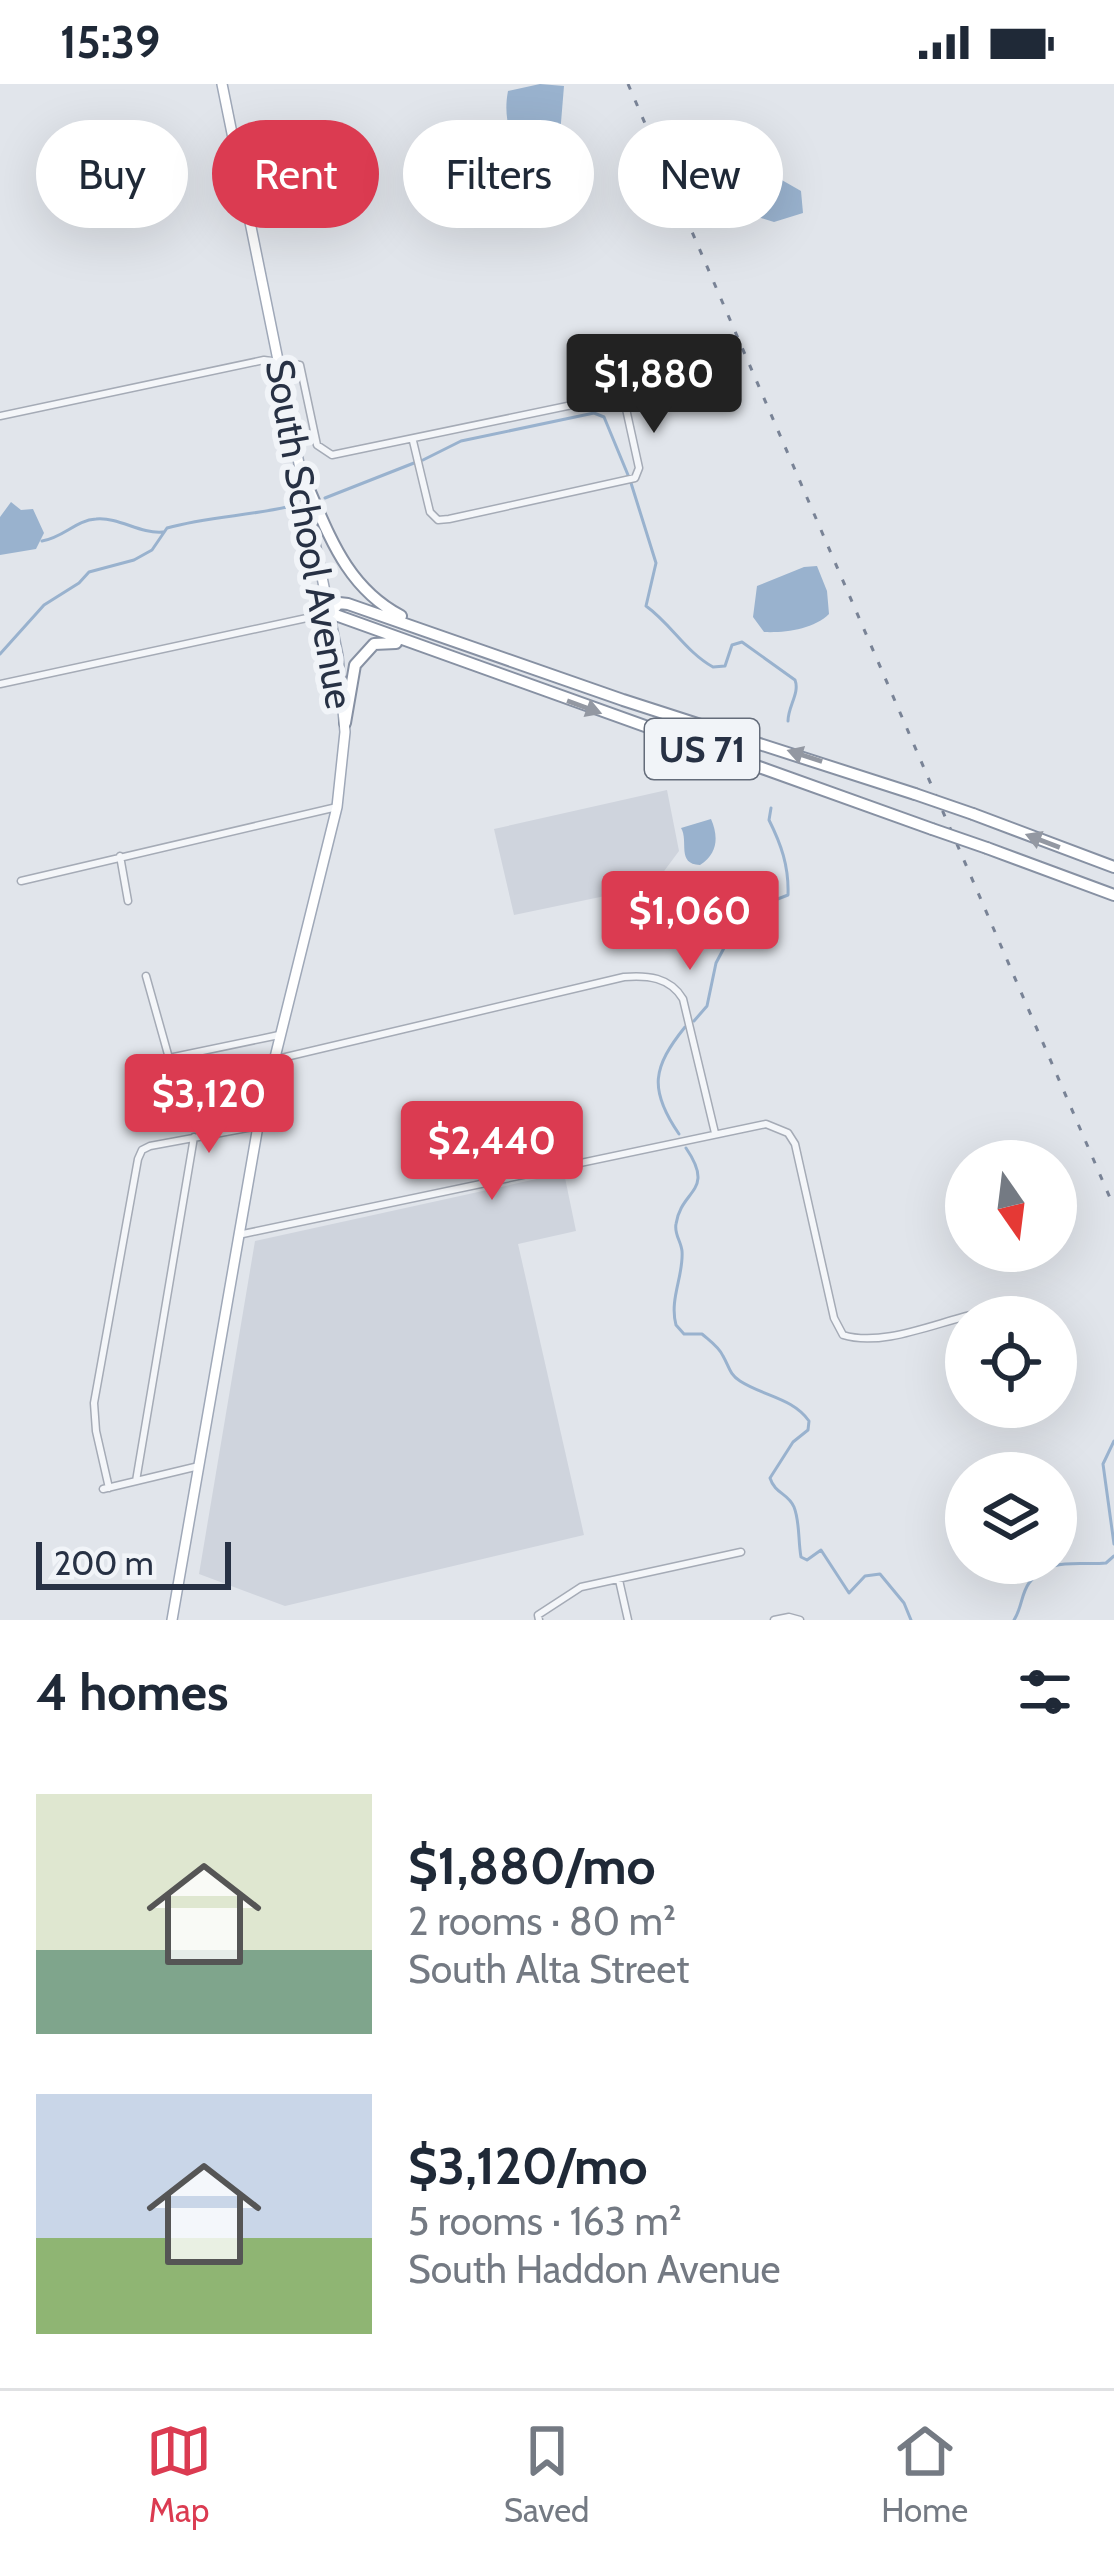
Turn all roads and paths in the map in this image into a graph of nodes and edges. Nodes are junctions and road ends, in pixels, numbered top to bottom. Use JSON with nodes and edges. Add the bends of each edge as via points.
{"nodes":[{"id":1,"x":222,"y":84,"type":"edge"},
{"id":2,"x":279,"y":360,"type":"junction"},
{"id":3,"x":649,"y":389,"type":"dead end"},
{"id":4,"x":622,"y":395,"type":"junction"},
{"id":5,"x":0,"y":416,"type":"edge"},
{"id":6,"x":413,"y":441,"type":"junction"},
{"id":7,"x":303,"y":476,"type":"junction"},
{"id":8,"x":330,"y":614,"type":"junction"},
{"id":9,"x":431,"y":631,"type":"junction"},
{"id":10,"x":474,"y":667,"type":"junction"},
{"id":11,"x":0,"y":684,"type":"edge"},
{"id":12,"x":345,"y":723,"type":"junction"},
{"id":13,"x":337,"y":807,"type":"junction"},
{"id":14,"x":121,"y":856,"type":"junction"},
{"id":15,"x":1114,"y":868,"type":"edge"},
{"id":16,"x":20,"y":881,"type":"dead end"},
{"id":17,"x":1114,"y":895,"type":"edge"},
{"id":18,"x":128,"y":901,"type":"dead end"},
{"id":19,"x":146,"y":976,"type":"dead end"},
{"id":20,"x":279,"y":1035,"type":"junction"},
{"id":21,"x":273,"y":1060,"type":"junction"},
{"id":22,"x":258,"y":1126,"type":"junction"},
{"id":23,"x":715,"y":1132,"type":"junction"},
{"id":24,"x":194,"y":1137,"type":"junction"},
{"id":25,"x":238,"y":1235,"type":"junction"},
{"id":26,"x":945,"y":1321,"type":"edge"},
{"id":27,"x":200,"y":1466,"type":"junction"},
{"id":28,"x":136,"y":1481,"type":"junction"},
{"id":29,"x":741,"y":1552,"type":"dead end"},
{"id":30,"x":620,"y":1580,"type":"junction"},
{"id":31,"x":539,"y":1617,"type":"edge"},
{"id":32,"x":798,"y":1618,"type":"edge"},
{"id":33,"x":172,"y":1620,"type":"edge"},
{"id":34,"x":628,"y":1620,"type":"edge"},
{"id":35,"x":774,"y":1620,"type":"edge"}],
"edges":[{"from":1,"to":2,"type":"main road","name":"South School Avenue"},
{"from":2,"to":5,"type":"street"},
{"from":2,"to":6,"type":"street","via":[[300,365],[317,445],[326,454]]},
{"from":2,"to":7,"type":"main road","name":"South School Avenue"},
{"from":3,"to":4,"type":"street"},
{"from":4,"to":6,"type":"street"},
{"from":4,"to":6,"type":"street","via":[[638,475],[449,519],[433,517]]},
{"from":7,"to":8,"type":"main road","name":"South School Avenue"},
{"from":7,"to":9,"type":"highway","via":[[352,577],[389,610]]},
{"from":8,"to":9,"type":"highway","via":[[348,604]]},
{"from":8,"to":10,"type":"highway","number":"US 71"},
{"from":8,"to":11,"type":"street"},
{"from":8,"to":12,"type":"main road","name":"South School Avenue"},
{"from":15,"to":9,"type":"highway","number":"US 71","one_way":true,"bridge":true},
{"from":10,"to":12,"type":"highway","via":[[394,642],[374,644],[355,665]]},
{"from":10,"to":17,"type":"highway","number":"US 71","one_way":true,"bridge":true},
{"from":12,"to":13,"type":"main road","name":"South School Avenue"},
{"from":13,"to":14,"type":"street"},
{"from":13,"to":20,"type":"main road","name":"South School Avenue"},
{"from":14,"to":16,"type":"street"},
{"from":14,"to":18,"type":"street"},
{"from":19,"to":20,"type":"street","via":[[169,1058]]},
{"from":20,"to":21,"type":"main road","name":"South School Avenue"},
{"from":21,"to":22,"type":"main road","name":"South School Avenue"},
{"from":21,"to":23,"type":"street","via":[[624,977],[652,978],[683,999]]},
{"from":22,"to":24,"type":"street"},
{"from":22,"to":25,"type":"main road","name":"South School Avenue"},
{"from":23,"to":25,"type":"street"},
{"from":23,"to":26,"type":"street","via":[[766,1124],[788,1133],[843,1335],[859,1340]]},
{"from":24,"to":28,"type":"street"},
{"from":24,"to":28,"type":"street","via":[[142,1150],[138,1159],[94,1402],[106,1488]]},
{"from":25,"to":27,"type":"main road","name":"South School Avenue"},
{"from":27,"to":28,"type":"street"},
{"from":27,"to":33,"type":"main road","name":"South School Avenue"},
{"from":29,"to":30,"type":"street"},
{"from":30,"to":31,"type":"street","via":[[581,1587]]},
{"from":30,"to":34,"type":"street"},
{"from":32,"to":35,"type":"street"}]}
